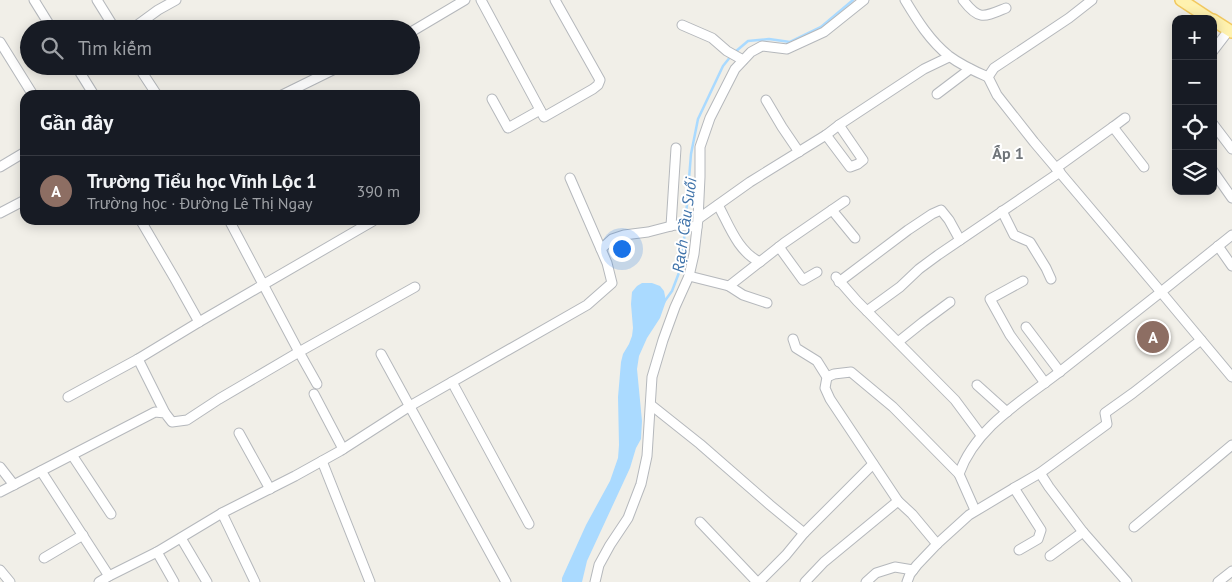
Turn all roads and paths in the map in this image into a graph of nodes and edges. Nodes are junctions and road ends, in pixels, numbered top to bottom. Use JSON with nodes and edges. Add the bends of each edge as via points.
{"nodes":[{"id":1,"x":34,"y":0,"type":"edge"},
{"id":2,"x":97,"y":0,"type":"edge"},
{"id":3,"x":465,"y":0,"type":"edge"},
{"id":4,"x":481,"y":0,"type":"edge"},
{"id":5,"x":556,"y":0,"type":"edge"},
{"id":6,"x":864,"y":0,"type":"edge"},
{"id":7,"x":905,"y":0,"type":"edge"},
{"id":8,"x":963,"y":0,"type":"edge"},
{"id":9,"x":1092,"y":0,"type":"edge"},
{"id":10,"x":1180,"y":0,"type":"edge"},
{"id":11,"x":170,"y":2,"type":"edge"},
{"id":12,"x":1006,"y":8,"type":"dead end"},
{"id":13,"x":1204,"y":15,"type":"edge"},
{"id":14,"x":46,"y":20,"type":"edge"},
{"id":15,"x":109,"y":20,"type":"edge"},
{"id":16,"x":145,"y":20,"type":"edge"},
{"id":17,"x":1217,"y":23,"type":"edge"},
{"id":18,"x":682,"y":25,"type":"dead end"},
{"id":19,"x":420,"y":27,"type":"edge"},
{"id":20,"x":1230,"y":31,"type":"edge"},
{"id":21,"x":0,"y":42,"type":"edge"},
{"id":22,"x":1217,"y":46,"type":"edge"},
{"id":23,"x":949,"y":56,"type":"junction"},
{"id":24,"x":740,"y":58,"type":"junction"},
{"id":25,"x":970,"y":69,"type":"junction"},
{"id":26,"x":20,"y":74,"type":"edge"},
{"id":27,"x":21,"y":75,"type":"edge"},
{"id":28,"x":82,"y":75,"type":"edge"},
{"id":29,"x":143,"y":75,"type":"edge"},
{"id":30,"x":323,"y":75,"type":"edge"},
{"id":31,"x":988,"y":77,"type":"junction"},
{"id":32,"x":30,"y":90,"type":"edge"},
{"id":33,"x":91,"y":90,"type":"edge"},
{"id":34,"x":152,"y":90,"type":"edge"},
{"id":35,"x":292,"y":90,"type":"edge"},
{"id":36,"x":938,"y":94,"type":"dead end"},
{"id":37,"x":492,"y":99,"type":"dead end"},
{"id":38,"x":766,"y":100,"type":"dead end"},
{"id":39,"x":540,"y":110,"type":"junction"},
{"id":40,"x":1125,"y":118,"type":"dead end"},
{"id":41,"x":839,"y":125,"type":"junction"},
{"id":42,"x":1113,"y":127,"type":"junction"},
{"id":43,"x":1217,"y":129,"type":"edge"},
{"id":44,"x":826,"y":135,"type":"junction"},
{"id":45,"x":676,"y":148,"type":"dead end"},
{"id":46,"x":1232,"y":149,"type":"edge"},
{"id":47,"x":799,"y":152,"type":"junction"},
{"id":48,"x":20,"y":155,"type":"edge"},
{"id":49,"x":0,"y":167,"type":"edge"},
{"id":50,"x":1144,"y":167,"type":"dead end"},
{"id":51,"x":1058,"y":170,"type":"junction"},
{"id":52,"x":1217,"y":177,"type":"edge"},
{"id":53,"x":570,"y":178,"type":"dead end"},
{"id":54,"x":1232,"y":198,"type":"edge"},
{"id":55,"x":845,"y":201,"type":"dead end"},
{"id":56,"x":20,"y":203,"type":"edge"},
{"id":57,"x":718,"y":204,"type":"junction"},
{"id":58,"x":832,"y":210,"type":"junction"},
{"id":59,"x":1002,"y":211,"type":"junction"},
{"id":60,"x":0,"y":213,"type":"edge"},
{"id":61,"x":695,"y":224,"type":"junction"},
{"id":62,"x":143,"y":225,"type":"edge"},
{"id":63,"x":232,"y":225,"type":"edge"},
{"id":64,"x":366,"y":225,"type":"edge"},
{"id":65,"x":673,"y":226,"type":"junction"},
{"id":66,"x":1232,"y":235,"type":"edge"},
{"id":67,"x":854,"y":238,"type":"dead end"},
{"id":68,"x":960,"y":240,"type":"junction"},
{"id":69,"x":1218,"y":246,"type":"junction"},
{"id":70,"x":779,"y":247,"type":"junction"},
{"id":71,"x":601,"y":249,"type":"junction"},
{"id":72,"x":760,"y":262,"type":"junction"},
{"id":73,"x":1232,"y":266,"type":"edge"},
{"id":74,"x":817,"y":272,"type":"dead end"},
{"id":75,"x":689,"y":276,"type":"junction"},
{"id":76,"x":1051,"y":279,"type":"dead end"},
{"id":77,"x":1023,"y":281,"type":"dead end"},
{"id":78,"x":263,"y":285,"type":"junction"},
{"id":79,"x":729,"y":286,"type":"junction"},
{"id":80,"x":415,"y":287,"type":"dead end"},
{"id":81,"x":1161,"y":292,"type":"junction"},
{"id":82,"x":950,"y":302,"type":"dead end"},
{"id":83,"x":767,"y":303,"type":"dead end"},
{"id":84,"x":867,"y":311,"type":"junction"},
{"id":85,"x":199,"y":322,"type":"junction"},
{"id":86,"x":1026,"y":327,"type":"dead end"},
{"id":87,"x":792,"y":339,"type":"dead end"},
{"id":88,"x":1201,"y":340,"type":"junction"},
{"id":89,"x":898,"y":342,"type":"junction"},
{"id":90,"x":299,"y":352,"type":"junction"},
{"id":91,"x":381,"y":354,"type":"dead end"},
{"id":92,"x":138,"y":359,"type":"junction"},
{"id":93,"x":1060,"y":372,"type":"junction"},
{"id":94,"x":827,"y":377,"type":"junction"},
{"id":95,"x":1232,"y":377,"type":"edge"},
{"id":96,"x":452,"y":382,"type":"junction"},
{"id":97,"x":1045,"y":383,"type":"junction"},
{"id":98,"x":317,"y":384,"type":"dead end"},
{"id":99,"x":977,"y":385,"type":"dead end"},
{"id":100,"x":314,"y":394,"type":"dead end"},
{"id":101,"x":68,"y":397,"type":"dead end"},
{"id":102,"x":651,"y":405,"type":"junction"},
{"id":103,"x":410,"y":406,"type":"junction"},
{"id":104,"x":1007,"y":412,"type":"junction"},
{"id":105,"x":165,"y":413,"type":"junction"},
{"id":106,"x":239,"y":433,"type":"dead end"},
{"id":107,"x":981,"y":435,"type":"junction"},
{"id":108,"x":1232,"y":445,"type":"edge"},
{"id":109,"x":343,"y":448,"type":"junction"},
{"id":110,"x":72,"y":455,"type":"junction"},
{"id":111,"x":322,"y":461,"type":"junction"},
{"id":112,"x":873,"y":464,"type":"junction"},
{"id":113,"x":0,"y":467,"type":"edge"},
{"id":114,"x":41,"y":471,"type":"junction"},
{"id":115,"x":1040,"y":473,"type":"junction"},
{"id":116,"x":959,"y":474,"type":"junction"},
{"id":117,"x":14,"y":484,"type":"junction"},
{"id":118,"x":1014,"y":488,"type":"junction"},
{"id":119,"x":270,"y":489,"type":"junction"},
{"id":120,"x":0,"y":492,"type":"edge"},
{"id":121,"x":898,"y":501,"type":"junction"},
{"id":122,"x":975,"y":510,"type":"junction"},
{"id":123,"x":222,"y":513,"type":"junction"},
{"id":124,"x":111,"y":514,"type":"dead end"},
{"id":125,"x":700,"y":522,"type":"dead end"},
{"id":126,"x":529,"y":524,"type":"dead end"},
{"id":127,"x":1134,"y":527,"type":"dead end"},
{"id":128,"x":1083,"y":532,"type":"junction"},
{"id":129,"x":804,"y":533,"type":"junction"},
{"id":130,"x":83,"y":535,"type":"junction"},
{"id":131,"x":182,"y":538,"type":"junction"},
{"id":132,"x":937,"y":544,"type":"junction"},
{"id":133,"x":1019,"y":550,"type":"dead end"},
{"id":134,"x":157,"y":552,"type":"junction"},
{"id":135,"x":1050,"y":556,"type":"dead end"},
{"id":136,"x":44,"y":558,"type":"dead end"},
{"id":137,"x":0,"y":570,"type":"edge"},
{"id":138,"x":913,"y":570,"type":"junction"},
{"id":139,"x":1232,"y":571,"type":"edge"},
{"id":140,"x":109,"y":576,"type":"junction"},
{"id":141,"x":1121,"y":580,"type":"edge"},
{"id":142,"x":10,"y":582,"type":"edge"},
{"id":143,"x":99,"y":582,"type":"edge"},
{"id":144,"x":174,"y":582,"type":"edge"},
{"id":145,"x":207,"y":582,"type":"edge"},
{"id":146,"x":255,"y":582,"type":"edge"},
{"id":147,"x":370,"y":582,"type":"edge"},
{"id":148,"x":506,"y":582,"type":"edge"},
{"id":149,"x":595,"y":582,"type":"edge"},
{"id":150,"x":758,"y":582,"type":"edge"},
{"id":151,"x":805,"y":582,"type":"edge"},
{"id":152,"x":866,"y":582,"type":"edge"},
{"id":153,"x":907,"y":582,"type":"edge"},
{"id":154,"x":1218,"y":582,"type":"edge"}],
"edges":[{"from":1,"to":14,"type":"street"},
{"from":2,"to":15,"type":"street"},
{"from":3,"to":19,"type":"street"},
{"from":4,"to":39,"type":"street"},
{"from":5,"to":39,"type":"street","via":[[600,80],[593,89],[544,117]]},
{"from":6,"to":24,"type":"street","via":[[824,32],[787,50],[762,46]]},
{"from":7,"to":23,"type":"street","via":[[930,38]]},
{"from":8,"to":12,"type":"street","via":[[977,15],[987,16]]},
{"from":9,"to":31,"type":"street","via":[[994,68]]},
{"from":10,"to":13,"type":"main road"},
{"from":11,"to":16,"type":"street"},
{"from":17,"to":20,"type":"main road"},
{"from":18,"to":24,"type":"street","via":[[712,38],[727,52]]},
{"from":20,"to":22,"type":"street"},
{"from":21,"to":26,"type":"street"},
{"from":23,"to":25,"type":"street"},
{"from":23,"to":41,"type":"street"},
{"from":24,"to":61,"type":"street","via":[[710,118],[700,147]]},
{"from":25,"to":31,"type":"street"},
{"from":25,"to":36,"type":"street"},
{"from":27,"to":32,"type":"street"},
{"from":28,"to":33,"type":"street"},
{"from":29,"to":34,"type":"street"},
{"from":30,"to":35,"type":"street"},
{"from":31,"to":51,"type":"street","via":[[997,95]]},
{"from":37,"to":39,"type":"street","via":[[508,128]]},
{"from":38,"to":47,"type":"street"},
{"from":40,"to":42,"type":"street"},
{"from":41,"to":44,"type":"street"},
{"from":41,"to":44,"type":"street","via":[[863,160],[858,164],[850,167]]},
{"from":42,"to":50,"type":"street"},
{"from":42,"to":51,"type":"street"},
{"from":43,"to":46,"type":"street"},
{"from":44,"to":47,"type":"street"},
{"from":45,"to":65,"type":"street"},
{"from":47,"to":57,"type":"street"},
{"from":48,"to":49,"type":"street"},
{"from":51,"to":59,"type":"street"},
{"from":51,"to":81,"type":"street"},
{"from":52,"to":54,"type":"street"},
{"from":53,"to":71,"type":"street"},
{"from":55,"to":58,"type":"street"},
{"from":56,"to":60,"type":"street"},
{"from":57,"to":61,"type":"street"},
{"from":57,"to":72,"type":"street","via":[[742,248]]},
{"from":58,"to":67,"type":"street"},
{"from":58,"to":70,"type":"street"},
{"from":59,"to":68,"type":"street"},
{"from":59,"to":76,"type":"street","via":[[1014,235],[1030,242]]},
{"from":61,"to":65,"type":"street"},
{"from":61,"to":75,"type":"street"},
{"from":62,"to":85,"type":"street"},
{"from":63,"to":78,"type":"street"},
{"from":64,"to":78,"type":"street"},
{"from":65,"to":71,"type":"street","via":[[616,237]]},
{"from":66,"to":69,"type":"street"},
{"from":68,"to":84,"type":"street"},
{"from":68,"to":84,"type":"street","via":[[941,210],[837,279]]},
{"from":69,"to":73,"type":"street"},
{"from":69,"to":81,"type":"street"},
{"from":70,"to":72,"type":"street"},
{"from":70,"to":74,"type":"street","via":[[803,280]]},
{"from":71,"to":96,"type":"street","via":[[612,284],[587,304]]},
{"from":72,"to":79,"type":"street"},
{"from":75,"to":79,"type":"street"},
{"from":75,"to":102,"type":"street","via":[[652,377]]},
{"from":77,"to":97,"type":"street","via":[[990,299],[1010,335]]},
{"from":78,"to":85,"type":"street"},
{"from":78,"to":90,"type":"street"},
{"from":79,"to":83,"type":"street"},
{"from":80,"to":90,"type":"street"},
{"from":81,"to":88,"type":"street"},
{"from":81,"to":93,"type":"street"},
{"from":82,"to":89,"type":"street"},
{"from":84,"to":89,"type":"street"},
{"from":85,"to":92,"type":"street"},
{"from":86,"to":93,"type":"street"},
{"from":87,"to":94,"type":"street","via":[[796,348],[816,361]]},
{"from":88,"to":95,"type":"street"},
{"from":88,"to":115,"type":"street","via":[[1105,413],[1107,424]]},
{"from":89,"to":107,"type":"street","via":[[955,400]]},
{"from":90,"to":98,"type":"street"},
{"from":90,"to":105,"type":"street","via":[[187,420],[172,422]]},
{"from":91,"to":103,"type":"street"},
{"from":92,"to":101,"type":"street"},
{"from":92,"to":105,"type":"street"},
{"from":93,"to":97,"type":"street"},
{"from":94,"to":112,"type":"street","via":[[825,388],[830,399]]},
{"from":94,"to":116,"type":"street","via":[[852,372],[893,407]]},
{"from":96,"to":103,"type":"street"},
{"from":96,"to":126,"type":"street"},
{"from":97,"to":104,"type":"street"},
{"from":99,"to":104,"type":"street"},
{"from":100,"to":109,"type":"street"},
{"from":102,"to":129,"type":"street"},
{"from":102,"to":149,"type":"street","via":[[648,456],[640,484],[628,518],[610,545]]},
{"from":103,"to":109,"type":"street"},
{"from":103,"to":148,"type":"street"},
{"from":104,"to":107,"type":"street"},
{"from":105,"to":110,"type":"street","via":[[155,412]]},
{"from":106,"to":119,"type":"street"},
{"from":107,"to":116,"type":"street"},
{"from":108,"to":127,"type":"street"},
{"from":109,"to":111,"type":"street"},
{"from":110,"to":114,"type":"street"},
{"from":110,"to":124,"type":"street"},
{"from":111,"to":119,"type":"street"},
{"from":111,"to":147,"type":"street"},
{"from":112,"to":121,"type":"street"},
{"from":112,"to":129,"type":"street"},
{"from":113,"to":117,"type":"street"},
{"from":114,"to":117,"type":"street"},
{"from":114,"to":130,"type":"street"},
{"from":115,"to":118,"type":"street"},
{"from":115,"to":128,"type":"street"},
{"from":116,"to":122,"type":"street"},
{"from":117,"to":120,"type":"street"},
{"from":118,"to":122,"type":"street"},
{"from":118,"to":133,"type":"street","via":[[1041,530],[1038,539]]},
{"from":119,"to":123,"type":"street"},
{"from":121,"to":132,"type":"street"},
{"from":121,"to":151,"type":"street","via":[[824,562]]},
{"from":122,"to":132,"type":"street"},
{"from":123,"to":131,"type":"street"},
{"from":123,"to":146,"type":"street"},
{"from":125,"to":150,"type":"street"},
{"from":128,"to":135,"type":"street"},
{"from":128,"to":141,"type":"street"},
{"from":129,"to":150,"type":"street"},
{"from":130,"to":136,"type":"street"},
{"from":130,"to":140,"type":"street"},
{"from":131,"to":134,"type":"street"},
{"from":131,"to":145,"type":"street"},
{"from":132,"to":138,"type":"street"},
{"from":134,"to":140,"type":"street"},
{"from":134,"to":144,"type":"street"},
{"from":137,"to":142,"type":"street"},
{"from":138,"to":152,"type":"street","via":[[895,567],[876,573]]},
{"from":138,"to":153,"type":"street"},
{"from":139,"to":154,"type":"street"},
{"from":140,"to":143,"type":"street"}]}
